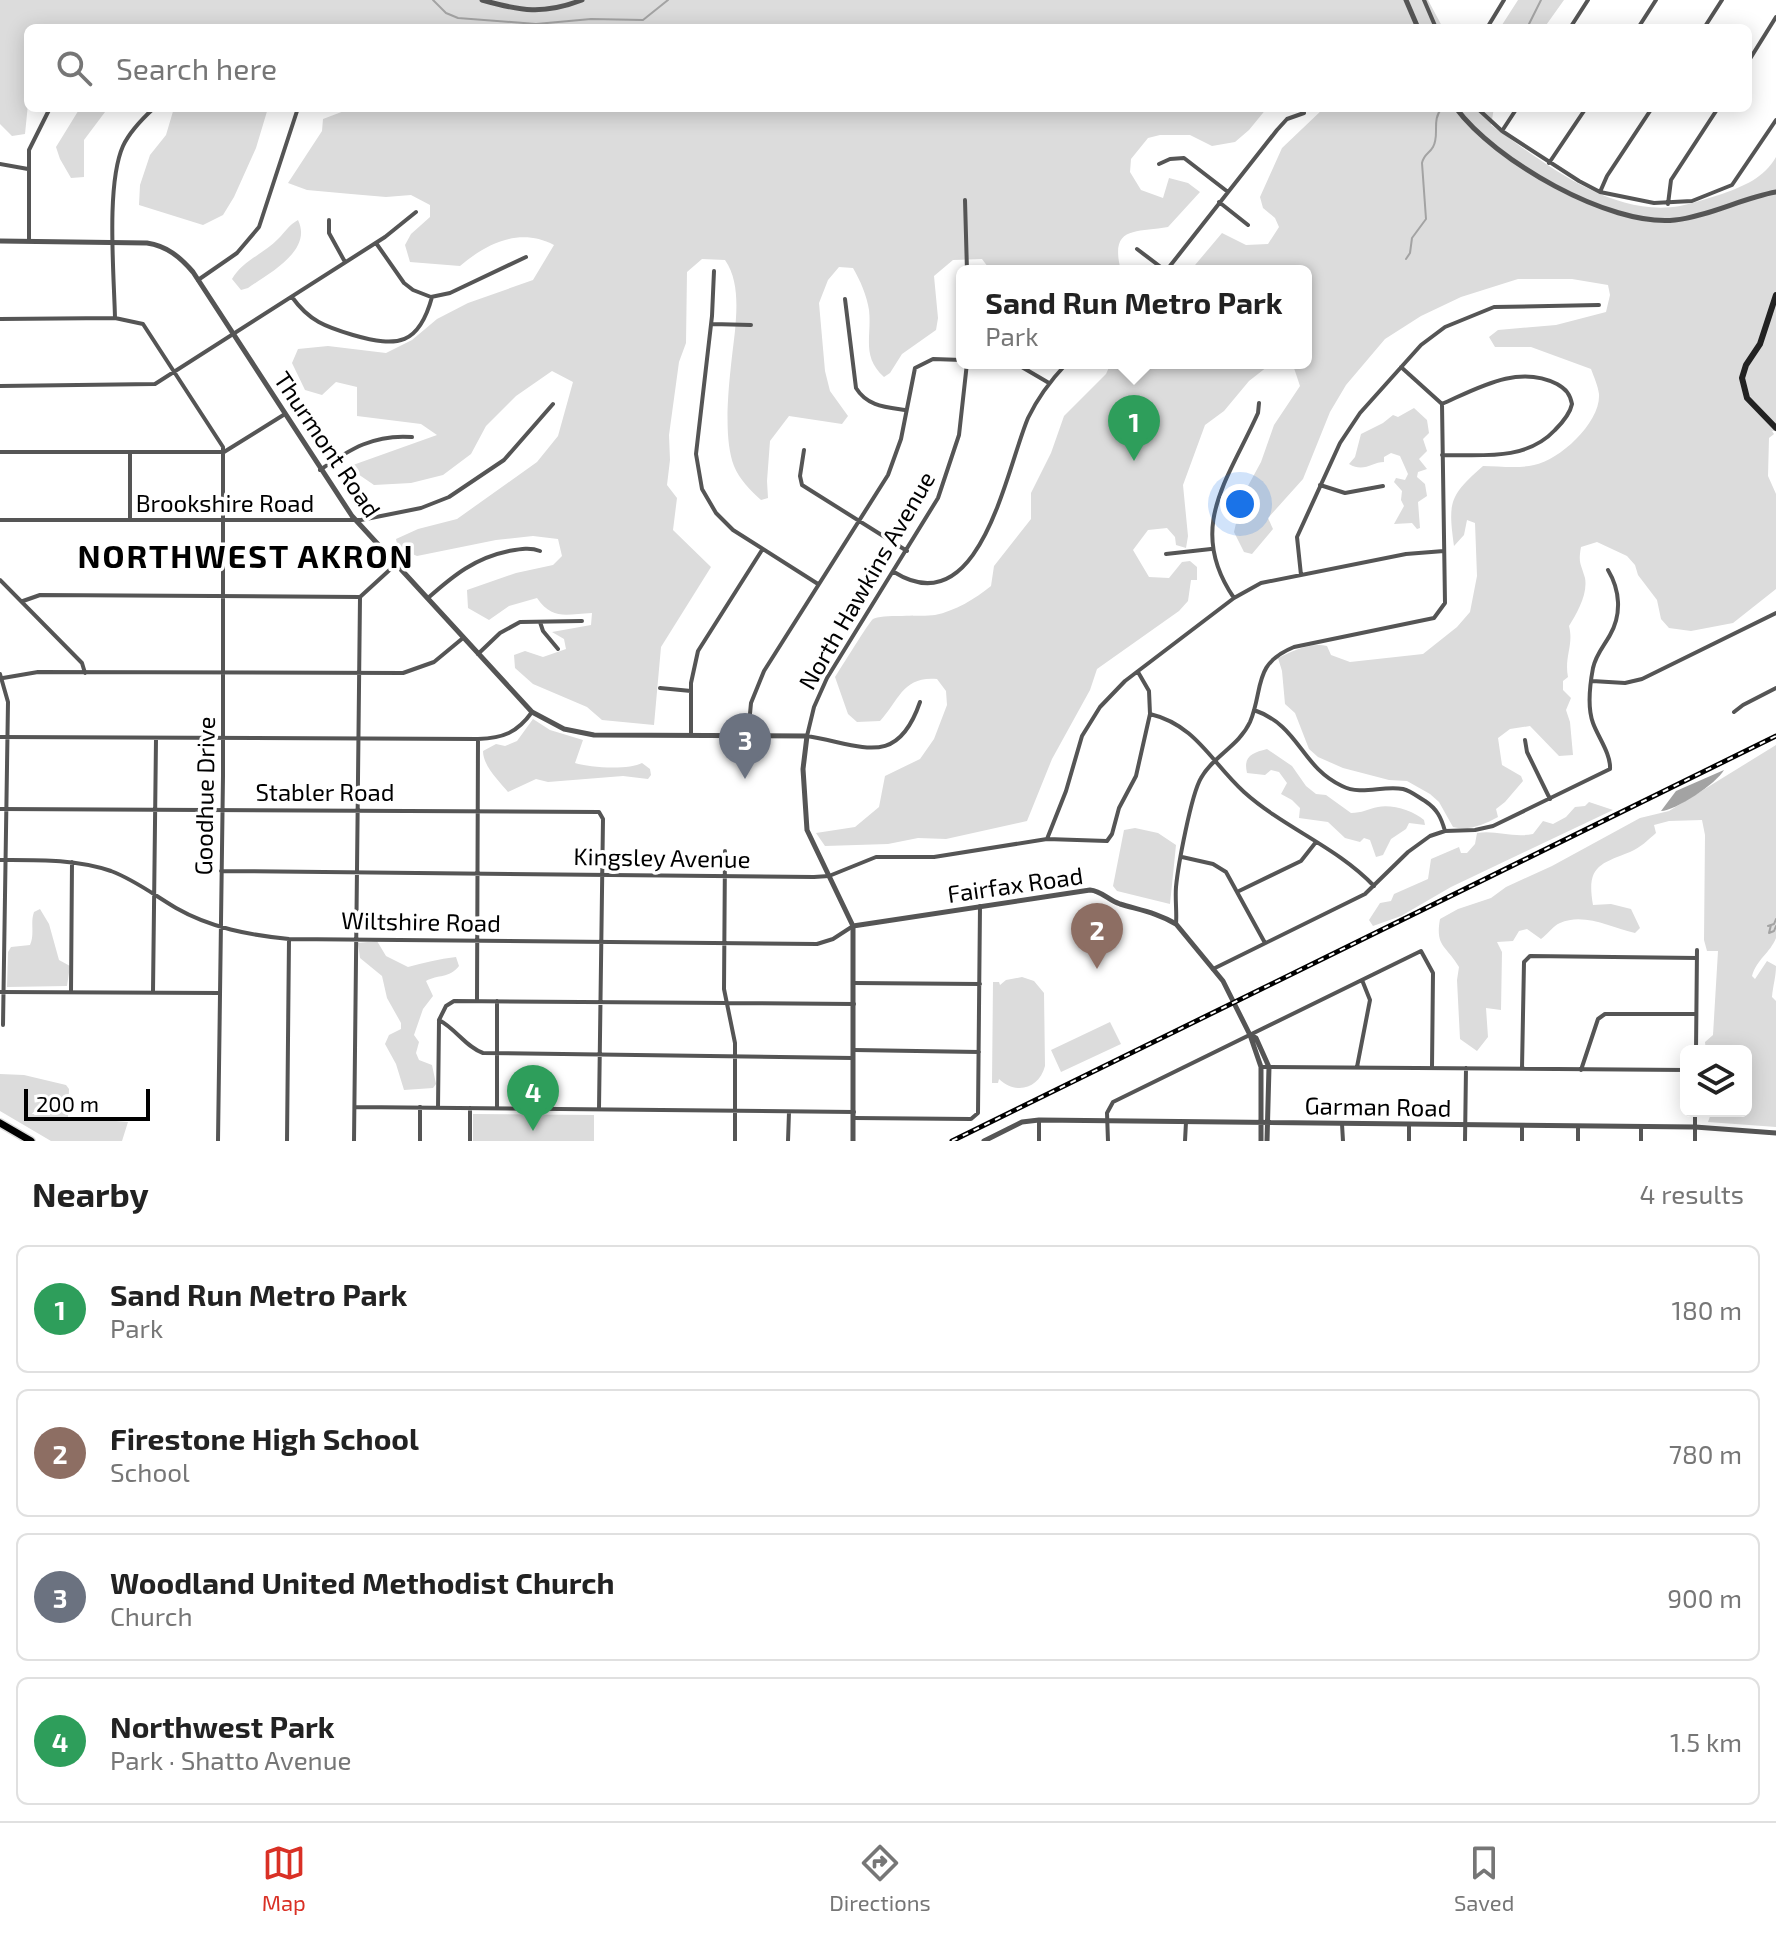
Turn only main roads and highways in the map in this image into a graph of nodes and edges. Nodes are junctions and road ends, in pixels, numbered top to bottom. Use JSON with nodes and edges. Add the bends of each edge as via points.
{"nodes":[{"id":1,"x":1776,"y":295,"type":"edge"},
{"id":2,"x":1776,"y":428,"type":"edge"},
{"id":3,"x":0,"y":1123,"type":"edge"},
{"id":4,"x":31,"y":1141,"type":"edge"}],
"edges":[{"from":1,"to":2,"type":"main road","via":[[1742,378],[1747,398]]},
{"from":3,"to":4,"type":"main road"}]}
